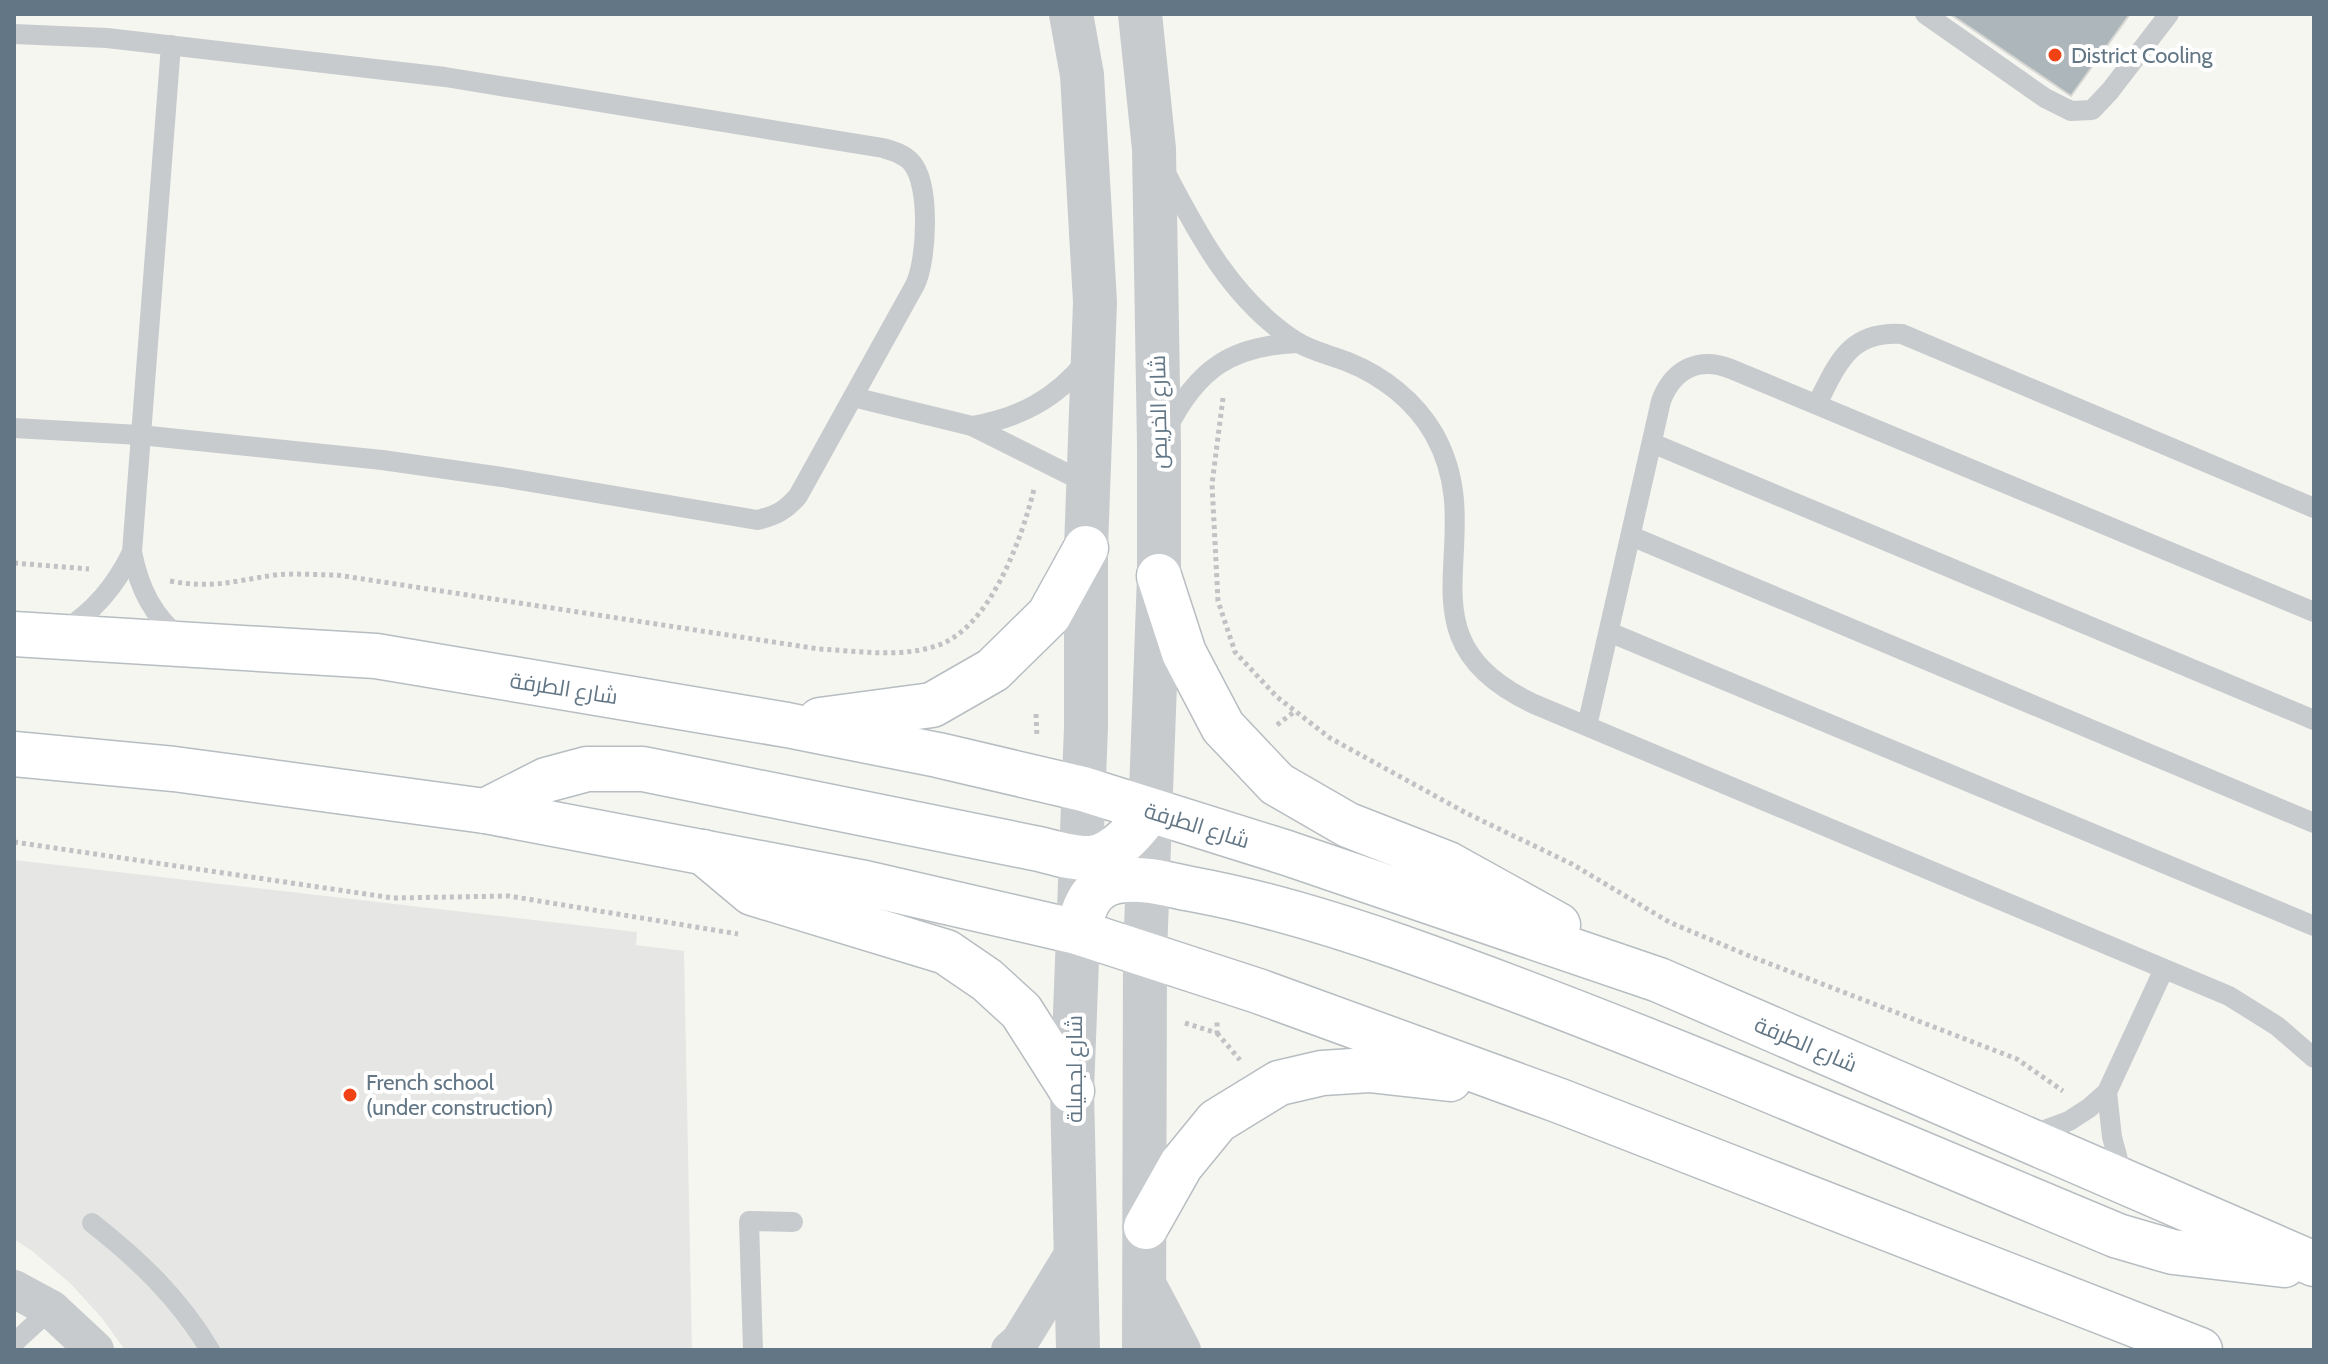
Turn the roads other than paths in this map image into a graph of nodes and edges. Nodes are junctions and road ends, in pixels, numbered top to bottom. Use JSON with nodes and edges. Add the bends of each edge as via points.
{"nodes":[{"id":1,"x":1071,"y":14,"type":"edge"},
{"id":2,"x":1140,"y":14,"type":"edge"},
{"id":3,"x":1925,"y":14,"type":"edge"},
{"id":4,"x":2169,"y":14,"type":"edge"},
{"id":5,"x":14,"y":34,"type":"edge"},
{"id":6,"x":171,"y":45,"type":"junction"},
{"id":7,"x":1154,"y":149,"type":"junction"},
{"id":8,"x":1299,"y":343,"type":"junction"},
{"id":9,"x":1093,"y":352,"type":"junction"},
{"id":10,"x":853,"y":397,"type":"junction"},
{"id":11,"x":1817,"y":404,"type":"junction"},
{"id":12,"x":972,"y":426,"type":"junction"},
{"id":13,"x":14,"y":428,"type":"edge"},
{"id":14,"x":140,"y":435,"type":"junction"},
{"id":15,"x":1652,"y":443,"type":"junction"},
{"id":16,"x":1159,"y":446,"type":"junction"},
{"id":17,"x":1088,"y":484,"type":"junction"},
{"id":18,"x":2314,"y":508,"type":"edge"},
{"id":19,"x":1631,"y":536,"type":"junction"},
{"id":20,"x":1086,"y":548,"type":"junction"},
{"id":21,"x":129,"y":574,"type":"junction"},
{"id":22,"x":1159,"y":576,"type":"junction"},
{"id":23,"x":2314,"y":612,"type":"edge"},
{"id":24,"x":1609,"y":632,"type":"junction"},
{"id":25,"x":34,"y":635,"type":"edge"},
{"id":26,"x":189,"y":645,"type":"junction"},
{"id":27,"x":2314,"y":720,"type":"edge"},
{"id":28,"x":787,"y":725,"type":"junction"},
{"id":29,"x":1587,"y":726,"type":"junction"},
{"id":30,"x":14,"y":754,"type":"edge"},
{"id":31,"x":1083,"y":789,"type":"junction"},
{"id":32,"x":485,"y":811,"type":"junction"},
{"id":33,"x":1150,"y":811,"type":"junction"},
{"id":34,"x":2314,"y":823,"type":"edge"},
{"id":35,"x":701,"y":851,"type":"junction"},
{"id":36,"x":1080,"y":857,"type":"junction"},
{"id":37,"x":1146,"y":881,"type":"junction"},
{"id":38,"x":2314,"y":926,"type":"edge"},
{"id":39,"x":1077,"y":932,"type":"junction"},
{"id":40,"x":1145,"y":954,"type":"junction"},
{"id":41,"x":2164,"y":969,"type":"junction"},
{"id":42,"x":1659,"y":980,"type":"junction"},
{"id":43,"x":2314,"y":1058,"type":"edge"},
{"id":44,"x":1072,"y":1091,"type":"junction"},
{"id":45,"x":2107,"y":1092,"type":"junction"},
{"id":46,"x":1560,"y":1101,"type":"junction"},
{"id":47,"x":2023,"y":1137,"type":"junction"},
{"id":48,"x":2124,"y":1182,"type":"junction"},
{"id":49,"x":793,"y":1222,"type":"dead end"},
{"id":50,"x":92,"y":1223,"type":"dead end"},
{"id":51,"x":1146,"y":1227,"type":"junction"},
{"id":52,"x":1077,"y":1248,"type":"junction"},
{"id":53,"x":2314,"y":1266,"type":"edge"},
{"id":54,"x":1143,"y":1276,"type":"junction"},
{"id":55,"x":14,"y":1289,"type":"edge"},
{"id":56,"x":51,"y":1309,"type":"junction"},
{"id":57,"x":14,"y":1343,"type":"edge"},
{"id":58,"x":95,"y":1350,"type":"edge"},
{"id":59,"x":210,"y":1350,"type":"edge"},
{"id":60,"x":753,"y":1350,"type":"edge"},
{"id":61,"x":1010,"y":1350,"type":"edge"},
{"id":62,"x":1078,"y":1350,"type":"edge"},
{"id":63,"x":1144,"y":1350,"type":"edge"},
{"id":64,"x":1182,"y":1350,"type":"edge"},
{"id":65,"x":2200,"y":1350,"type":"edge"}],
"edges":[{"from":1,"to":9,"type":"street","via":[[1082,75]]},
{"from":2,"to":7,"type":"street","name":"شارع الخريص"},
{"from":3,"to":4,"type":"lane","via":[[2071,111],[2092,110]]},
{"from":5,"to":6,"type":"lane"},
{"from":6,"to":10,"type":"lane","via":[[445,77],[904,155],[922,181],[923,265]]},
{"from":6,"to":14,"type":"lane"},
{"from":7,"to":8,"type":"lane","via":[[1227,277]]},
{"from":7,"to":16,"type":"street","name":"شارع الخريص"},
{"from":8,"to":16,"type":"lane","via":[[1250,348],[1208,371],[1191,388]]},
{"from":8,"to":29,"type":"lane","via":[[1376,375],[1419,411],[1446,459],[1454,486],[1452,600],[1468,653],[1506,690]]},
{"from":9,"to":12,"type":"lane","via":[[1053,395],[1028,411]]},
{"from":9,"to":17,"type":"street"},
{"from":10,"to":12,"type":"lane"},
{"from":10,"to":14,"type":"lane","via":[[798,496],[781,512],[757,520],[382,460]]},
{"from":11,"to":15,"type":"lane","via":[[1718,363],[1702,362],[1675,375],[1666,387]]},
{"from":11,"to":18,"type":"lane","via":[[1849,349],[1874,335],[1902,334]]},
{"from":11,"to":23,"type":"lane"},
{"from":12,"to":17,"type":"lane"},
{"from":13,"to":14,"type":"lane"},
{"from":14,"to":21,"type":"lane"},
{"from":15,"to":19,"type":"lane"},
{"from":15,"to":27,"type":"lane"},
{"from":16,"to":22,"type":"street","name":"شارع الخريص"},
{"from":17,"to":20,"type":"street"},
{"from":19,"to":24,"type":"lane"},
{"from":19,"to":34,"type":"lane"},
{"from":20,"to":28,"type":"main road","via":[[1049,615],[993,670],[932,705]]},
{"from":20,"to":31,"type":"street"},
{"from":21,"to":25,"type":"lane","via":[[80,621]]},
{"from":21,"to":26,"type":"lane","via":[[156,614]]},
{"from":22,"to":33,"type":"street","name":"شارع الخريص"},
{"from":22,"to":42,"type":"main road","via":[[1184,653],[1223,727],[1277,784],[1348,825],[1448,864]]},
{"from":24,"to":29,"type":"lane"},
{"from":24,"to":38,"type":"lane"},
{"from":25,"to":26,"type":"main road","name":"شارع الطرفة"},
{"from":26,"to":28,"type":"main road","name":"شارع الطرفة","via":[[376,656]]},
{"from":28,"to":31,"type":"main road","name":"شارع الطرفة"},
{"from":29,"to":41,"type":"lane"},
{"from":30,"to":32,"type":"main road","via":[[174,769]]},
{"from":31,"to":33,"type":"main road","name":"شارع الطرفة"},
{"from":31,"to":36,"type":"street","name":"شارع لجميلة"},
{"from":32,"to":35,"type":"main road"},
{"from":32,"to":36,"type":"main road","via":[[546,780],[587,769],[643,769]]},
{"from":33,"to":36,"type":"main road","via":[[1115,847],[1094,858]]},
{"from":33,"to":37,"type":"street"},
{"from":33,"to":42,"type":"main road","name":"شارع الطرفة"},
{"from":35,"to":39,"type":"main road"},
{"from":35,"to":44,"type":"main road","via":[[752,893],[946,952],[1021,1011]]},
{"from":36,"to":39,"type":"street","name":"شارع لجميلة"},
{"from":37,"to":39,"type":"main road","via":[[1124,879],[1103,885],[1086,901]]},
{"from":37,"to":40,"type":"street"},
{"from":37,"to":53,"type":"main road","via":[[1254,901],[1434,960],[1609,1024],[2118,1236],[2173,1252]]},
{"from":39,"to":40,"type":"main road"},
{"from":39,"to":44,"type":"street","name":"شارع لجميلة"},
{"from":40,"to":46,"type":"main road"},
{"from":40,"to":51,"type":"street"},
{"from":41,"to":43,"type":"lane","via":[[2254,1010]]},
{"from":41,"to":45,"type":"lane"},
{"from":42,"to":47,"type":"main road","name":"شارع الطرفة"},
{"from":44,"to":52,"type":"street","name":"شارع لجميلة"},
{"from":45,"to":47,"type":"lane","via":[[2047,1131]]},
{"from":45,"to":48,"type":"lane"},
{"from":46,"to":51,"type":"main road","via":[[1495,1086],[1369,1070],[1279,1083],[1217,1121],[1181,1165]]},
{"from":46,"to":65,"type":"main road"},
{"from":47,"to":48,"type":"main road","name":"شارع الطرفة"},
{"from":48,"to":53,"type":"main road","name":"شارع الطرفة"},
{"from":49,"to":60,"type":"lane","via":[[749,1221]]},
{"from":50,"to":59,"type":"lane","via":[[154,1274]]},
{"from":51,"to":54,"type":"street"},
{"from":52,"to":61,"type":"street"},
{"from":52,"to":62,"type":"street","name":"شارع لجميلة"},
{"from":54,"to":63,"type":"street"},
{"from":54,"to":64,"type":"street"},
{"from":55,"to":56,"type":"street"},
{"from":56,"to":57,"type":"lane"},
{"from":56,"to":58,"type":"street"}]}
